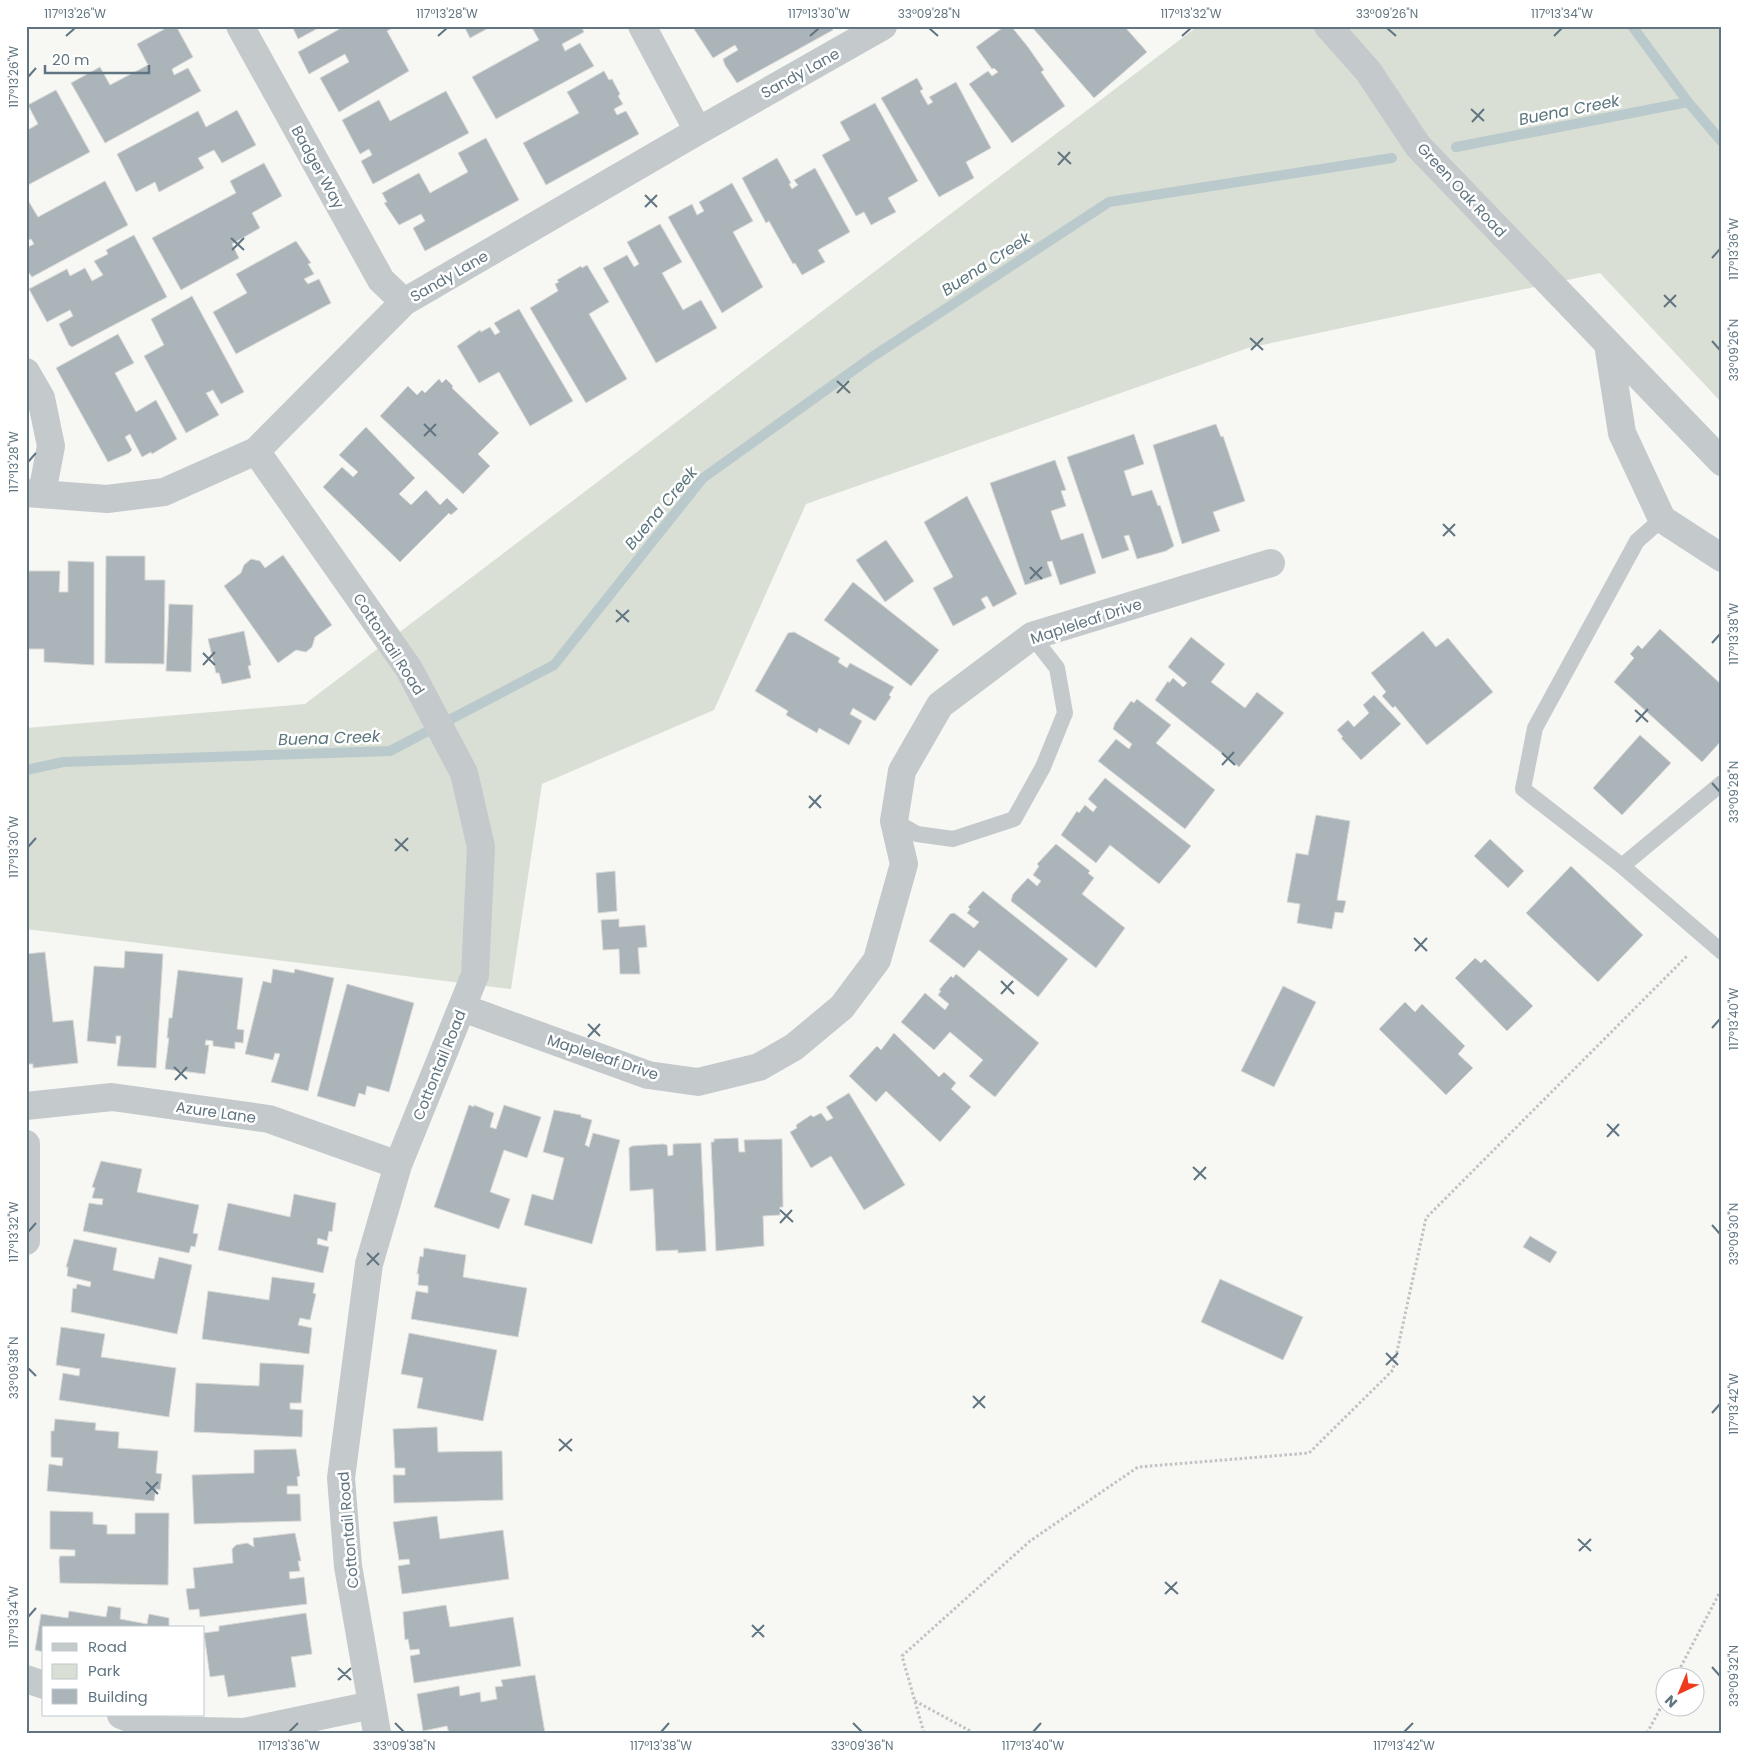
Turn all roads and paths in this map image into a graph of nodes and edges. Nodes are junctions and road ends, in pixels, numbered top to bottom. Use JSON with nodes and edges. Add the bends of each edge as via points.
{"nodes":[{"id":1,"x":240,"y":26,"type":"edge"},
{"id":2,"x":642,"y":26,"type":"edge"},
{"id":3,"x":883,"y":26,"type":"edge"},
{"id":4,"x":1328,"y":26,"type":"edge"},
{"id":5,"x":698,"y":131,"type":"junction"},
{"id":6,"x":404,"y":302,"type":"junction"},
{"id":7,"x":1608,"y":344,"type":"junction"},
{"id":8,"x":26,"y":372,"type":"edge"},
{"id":9,"x":256,"y":451,"type":"junction"},
{"id":10,"x":1722,"y":462,"type":"edge"},
{"id":11,"x":34,"y":493,"type":"edge"},
{"id":12,"x":1662,"y":520,"type":"junction"},
{"id":13,"x":1722,"y":558,"type":"edge"},
{"id":14,"x":1271,"y":563,"type":"dead end"},
{"id":15,"x":1032,"y":636,"type":"junction"},
{"id":16,"x":1722,"y":783,"type":"edge"},
{"id":17,"x":894,"y":821,"type":"junction"},
{"id":18,"x":1622,"y":866,"type":"junction"},
{"id":19,"x":1705,"y":937,"type":"junction"},
{"id":20,"x":1722,"y":952,"type":"edge"},
{"id":21,"x":463,"y":1008,"type":"junction"},
{"id":22,"x":26,"y":1106,"type":"edge"},
{"id":23,"x":26,"y":1144,"type":"edge"},
{"id":24,"x":398,"y":1165,"type":"junction"},
{"id":25,"x":26,"y":1241,"type":"edge"},
{"id":26,"x":1722,"y":1588,"type":"edge"},
{"id":27,"x":1681,"y":1666,"type":"edge"},
{"id":28,"x":26,"y":1679,"type":"edge"},
{"id":29,"x":42,"y":1685,"type":"edge"},
{"id":30,"x":915,"y":1701,"type":"junction"},
{"id":31,"x":372,"y":1705,"type":"junction"},
{"id":32,"x":124,"y":1716,"type":"edge"},
{"id":33,"x":1657,"y":1716,"type":"edge"},
{"id":34,"x":377,"y":1733,"type":"edge"},
{"id":35,"x":924,"y":1733,"type":"edge"},
{"id":36,"x":974,"y":1733,"type":"edge"},
{"id":37,"x":1648,"y":1733,"type":"edge"}],
"edges":[{"from":1,"to":6,"type":"street","name":"Badger Way","via":[[380,280]]},
{"from":2,"to":5,"type":"street"},
{"from":3,"to":5,"type":"street","name":"Sandy Lane"},
{"from":4,"to":7,"type":"street","name":"Green Oak Road","via":[[1368,71],[1418,146]]},
{"from":5,"to":6,"type":"street","name":"Sandy Lane"},
{"from":6,"to":9,"type":"street","name":"Sandy Lane"},
{"from":7,"to":10,"type":"street","name":"Green Oak Road"},
{"from":7,"to":12,"type":"street","via":[[1622,433]]},
{"from":8,"to":11,"type":"street","via":[[41,398],[51,446]]},
{"from":9,"to":11,"type":"street","name":"Sandy Lane","via":[[164,492],[107,499]]},
{"from":9,"to":21,"type":"street","name":"Cottontail Road","via":[[409,668],[464,773],[481,847],[475,975]]},
{"from":12,"to":13,"type":"street"},
{"from":12,"to":18,"type":"lane","via":[[1636,541],[1535,728],[1523,789]]},
{"from":14,"to":15,"type":"street","name":"Mapleleaf Drive"},
{"from":15,"to":17,"type":"street","name":"Mapleleaf Drive","via":[[940,704],[902,771]]},
{"from":15,"to":17,"type":"lane","via":[[1057,668],[1065,713],[1043,767],[1014,819],[953,839],[917,834]]},
{"from":16,"to":18,"type":"lane"},
{"from":17,"to":21,"type":"street","name":"Mapleleaf Drive","via":[[904,864],[878,960],[842,1007],[794,1047],[759,1067],[698,1082],[648,1075]]},
{"from":18,"to":19,"type":"lane"},
{"from":19,"to":20,"type":"lane"},
{"from":19,"to":30,"type":"path","via":[[1426,1218],[1393,1370],[1309,1453],[1138,1467],[1030,1541],[902,1656]]},
{"from":21,"to":24,"type":"street","name":"Cottontail Road"},
{"from":22,"to":24,"type":"street","name":"Azure Lane","via":[[112,1097],[269,1119]]},
{"from":23,"to":25,"type":"street"},
{"from":24,"to":31,"type":"street","name":"Cottontail Road","via":[[369,1264],[341,1478],[348,1566]]},
{"from":26,"to":27,"type":"path"},
{"from":28,"to":29,"type":"street"},
{"from":30,"to":35,"type":"path"},
{"from":30,"to":36,"type":"path"},
{"from":31,"to":32,"type":"street","via":[[244,1732],[159,1730]]},
{"from":31,"to":34,"type":"street","name":"Cottontail Road"},
{"from":33,"to":37,"type":"path"}]}
